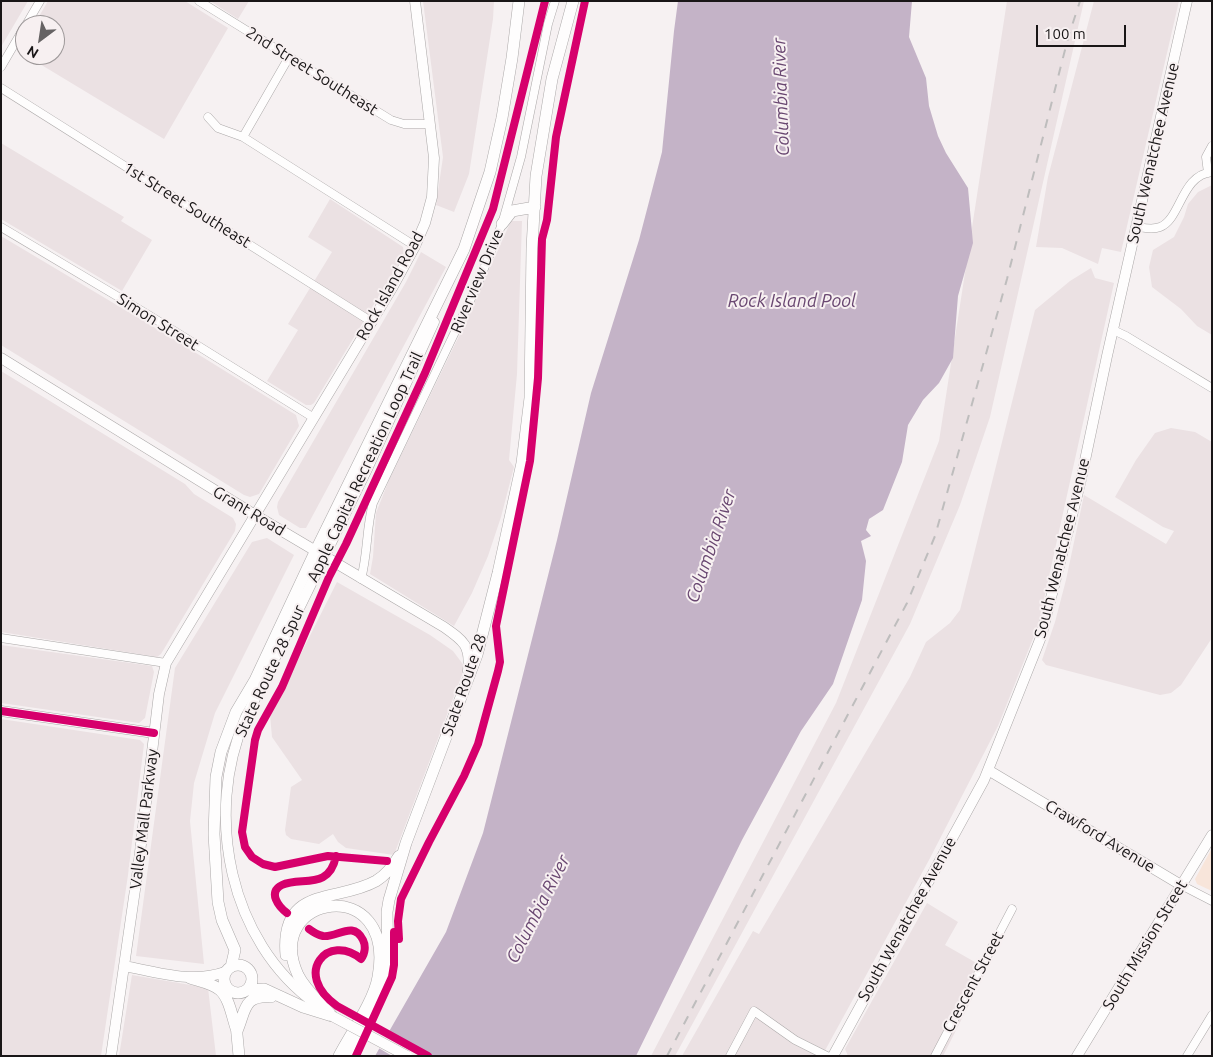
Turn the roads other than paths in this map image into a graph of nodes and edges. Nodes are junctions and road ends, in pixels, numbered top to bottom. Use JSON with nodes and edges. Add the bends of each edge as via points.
{"nodes":[{"id":1,"x":40,"y":1,"type":"edge"},
{"id":2,"x":199,"y":1,"type":"edge"},
{"id":3,"x":415,"y":1,"type":"edge"},
{"id":4,"x":519,"y":1,"type":"edge"},
{"id":5,"x":555,"y":1,"type":"edge"},
{"id":6,"x":573,"y":1,"type":"edge"},
{"id":7,"x":1187,"y":1,"type":"edge"},
{"id":8,"x":32,"y":15,"type":"edge"},
{"id":9,"x":15,"y":43,"type":"edge"},
{"id":10,"x":289,"y":57,"type":"junction"},
{"id":11,"x":1,"y":67,"type":"edge"},
{"id":12,"x":1,"y":88,"type":"edge"},
{"id":13,"x":208,"y":117,"type":"dead end"},
{"id":14,"x":430,"y":124,"type":"junction"},
{"id":15,"x":243,"y":136,"type":"junction"},
{"id":16,"x":1212,"y":146,"type":"edge"},
{"id":17,"x":1210,"y":172,"type":"edge"},
{"id":18,"x":509,"y":199,"type":"junction"},
{"id":19,"x":535,"y":207,"type":"junction"},
{"id":20,"x":520,"y":209,"type":"junction"},
{"id":21,"x":502,"y":224,"type":"junction"},
{"id":22,"x":1,"y":227,"type":"edge"},
{"id":23,"x":1136,"y":227,"type":"junction"},
{"id":24,"x":415,"y":246,"type":"junction"},
{"id":25,"x":372,"y":322,"type":"junction"},
{"id":26,"x":1113,"y":330,"type":"junction"},
{"id":27,"x":1,"y":358,"type":"edge"},
{"id":28,"x":1212,"y":388,"type":"edge"},
{"id":29,"x":314,"y":418,"type":"junction"},
{"id":30,"x":255,"y":516,"type":"junction"},
{"id":31,"x":320,"y":554,"type":"junction"},
{"id":32,"x":361,"y":578,"type":"junction"},
{"id":33,"x":1,"y":638,"type":"edge"},
{"id":34,"x":166,"y":663,"type":"junction"},
{"id":35,"x":467,"y":680,"type":"junction"},
{"id":36,"x":1,"y":711,"type":"edge"},
{"id":37,"x":154,"y":733,"type":"junction"},
{"id":38,"x":988,"y":770,"type":"junction"},
{"id":39,"x":1212,"y":835,"type":"edge"},
{"id":40,"x":406,"y":843,"type":"junction"},
{"id":41,"x":221,"y":845,"type":"junction"},
{"id":42,"x":1181,"y":885,"type":"junction"},
{"id":43,"x":1212,"y":901,"type":"edge"},
{"id":44,"x":1012,"y":909,"type":"dead end"},
{"id":45,"x":124,"y":966,"type":"junction"},
{"id":46,"x":228,"y":969,"type":"junction"},
{"id":47,"x":194,"y":978,"type":"junction"},
{"id":48,"x":227,"y":989,"type":"junction"},
{"id":49,"x":246,"y":991,"type":"junction"},
{"id":50,"x":287,"y":1000,"type":"junction"},
{"id":51,"x":235,"y":1013,"type":"junction"},
{"id":52,"x":1212,"y":1015,"type":"edge"},
{"id":53,"x":332,"y":1016,"type":"junction"},
{"id":54,"x":237,"y":1031,"type":"junction"},
{"id":55,"x":111,"y":1056,"type":"edge"},
{"id":56,"x":239,"y":1056,"type":"edge"},
{"id":57,"x":340,"y":1056,"type":"edge"},
{"id":58,"x":351,"y":1056,"type":"edge"},
{"id":59,"x":407,"y":1056,"type":"edge"},
{"id":60,"x":730,"y":1056,"type":"edge"},
{"id":61,"x":827,"y":1056,"type":"edge"},
{"id":62,"x":833,"y":1056,"type":"edge"},
{"id":63,"x":935,"y":1056,"type":"edge"},
{"id":64,"x":1077,"y":1056,"type":"edge"},
{"id":65,"x":1187,"y":1056,"type":"edge"}],
"edges":[{"from":1,"to":8,"type":"street"},
{"from":2,"to":10,"type":"street","name":"2nd Street Southeast"},
{"from":3,"to":14,"type":"main road","name":"Rock Island Road"},
{"from":4,"to":31,"type":"highway","via":[[490,172],[469,235]]},
{"from":5,"to":18,"type":"street","name":"Riverview Drive"},
{"from":6,"to":19,"type":"highway","name":"State Route 28","via":[[552,79],[539,153]]},
{"from":7,"to":23,"type":"main road","name":"South Wenatchee Avenue"},
{"from":9,"to":11,"type":"street"},
{"from":10,"to":14,"type":"street","name":"2nd Street Southeast","via":[[391,120],[404,124]]},
{"from":10,"to":15,"type":"street"},
{"from":12,"to":25,"type":"street","name":"1st Street Southeast"},
{"from":13,"to":15,"type":"street","via":[[218,128]]},
{"from":14,"to":24,"type":"main road","name":"Rock Island Road","via":[[434,158],[432,197]]},
{"from":15,"to":24,"type":"street"},
{"from":16,"to":17,"type":"street","via":[[1206,157]]},
{"from":17,"to":23,"type":"street","via":[[1190,186],[1168,222],[1160,227]]},
{"from":18,"to":20,"type":"highway","via":[[510,205]]},
{"from":18,"to":21,"type":"street","name":"Riverview Drive"},
{"from":19,"to":20,"type":"highway"},
{"from":19,"to":35,"type":"highway","name":"State Route 28","via":[[530,398],[522,463],[493,592],[477,655]]},
{"from":20,"to":21,"type":"highway","via":[[510,212]]},
{"from":21,"to":32,"type":"street","name":"Riverview Drive","via":[[476,288],[373,503]]},
{"from":22,"to":29,"type":"street","name":"Simon Street"},
{"from":23,"to":26,"type":"main road","name":"South Wenatchee Avenue"},
{"from":24,"to":25,"type":"main road","name":"Rock Island Road"},
{"from":25,"to":29,"type":"main road","name":"Rock Island Road"},
{"from":26,"to":28,"type":"street"},
{"from":26,"to":38,"type":"main road","name":"South Wenatchee Avenue","via":[[1080,484],[1041,636]]},
{"from":27,"to":30,"type":"main road","name":"Grant Road"},
{"from":29,"to":30,"type":"main road","name":"Rock Island Road"},
{"from":30,"to":31,"type":"main road","name":"Grant Road"},
{"from":30,"to":34,"type":"main road","name":"Valley Mall Parkway"},
{"from":31,"to":32,"type":"main road","name":"Grant Road"},
{"from":31,"to":41,"type":"main road","name":"State Route 28 Spur","via":[[238,738],[227,788]]},
{"from":31,"to":41,"type":"highway","via":[[236,712],[220,758],[216,777]]},
{"from":32,"to":35,"type":"main road","name":"Grant Road","via":[[460,638],[470,655]]},
{"from":33,"to":34,"type":"street"},
{"from":34,"to":37,"type":"main road","name":"Valley Mall Parkway"},
{"from":35,"to":40,"type":"highway","name":"State Route 28"},
{"from":36,"to":37,"type":"main road"},
{"from":37,"to":45,"type":"main road","name":"Valley Mall Parkway"},
{"from":38,"to":42,"type":"main road","name":"Crawford Avenue"},
{"from":38,"to":62,"type":"main road","name":"South Wenatchee Avenue"},
{"from":39,"to":42,"type":"main road","name":"South Mission Street"},
{"from":40,"to":53,"type":"highway","via":[[393,865],[380,878],[368,885],[310,902],[288,925],[285,951],[290,972]]},
{"from":40,"to":58,"type":"highway","name":"State Route 28","via":[[388,900],[385,978]]},
{"from":41,"to":46,"type":"highway","via":[[218,902],[235,950]]},
{"from":41,"to":53,"type":"main road","name":"State Route 28 Spur","via":[[226,878],[245,929],[259,954],[293,994]]},
{"from":42,"to":43,"type":"street","name":"Crawford Avenue"},
{"from":42,"to":64,"type":"main road","name":"South Mission Street"},
{"from":44,"to":63,"type":"street","name":"Crescent Street"},
{"from":45,"to":47,"type":"main road"},
{"from":45,"to":55,"type":"main road","name":"Valley Mall Parkway"},
{"from":46,"to":47,"type":"main road","via":[[217,975]]},
{"from":46,"to":48,"type":"highway","via":[[223,979]]},
{"from":46,"to":49,"type":"highway","via":[[241,966],[249,971],[252,981]]},
{"from":47,"to":48,"type":"main road"},
{"from":47,"to":54,"type":"highway","via":[[220,990]]},
{"from":48,"to":49,"type":"highway","via":[[239,994]]},
{"from":48,"to":51,"type":"highway"},
{"from":49,"to":50,"type":"highway","via":[[264,989]]},
{"from":49,"to":51,"type":"highway"},
{"from":50,"to":53,"type":"highway"},
{"from":50,"to":54,"type":"highway","via":[[258,996],[251,1000],[245,1007]]},
{"from":51,"to":54,"type":"highway"},
{"from":52,"to":65,"type":"street"},
{"from":53,"to":57,"type":"highway","via":[[301,981],[292,949],[297,929],[307,916],[323,906],[340,905],[368,920],[378,939],[380,959],[374,992]]},
{"from":53,"to":59,"type":"main road","name":"State Route 28 Spur","bridge":true},
{"from":54,"to":56,"type":"highway"},
{"from":60,"to":61,"type":"street","via":[[754,1011],[796,1040]]}]}
